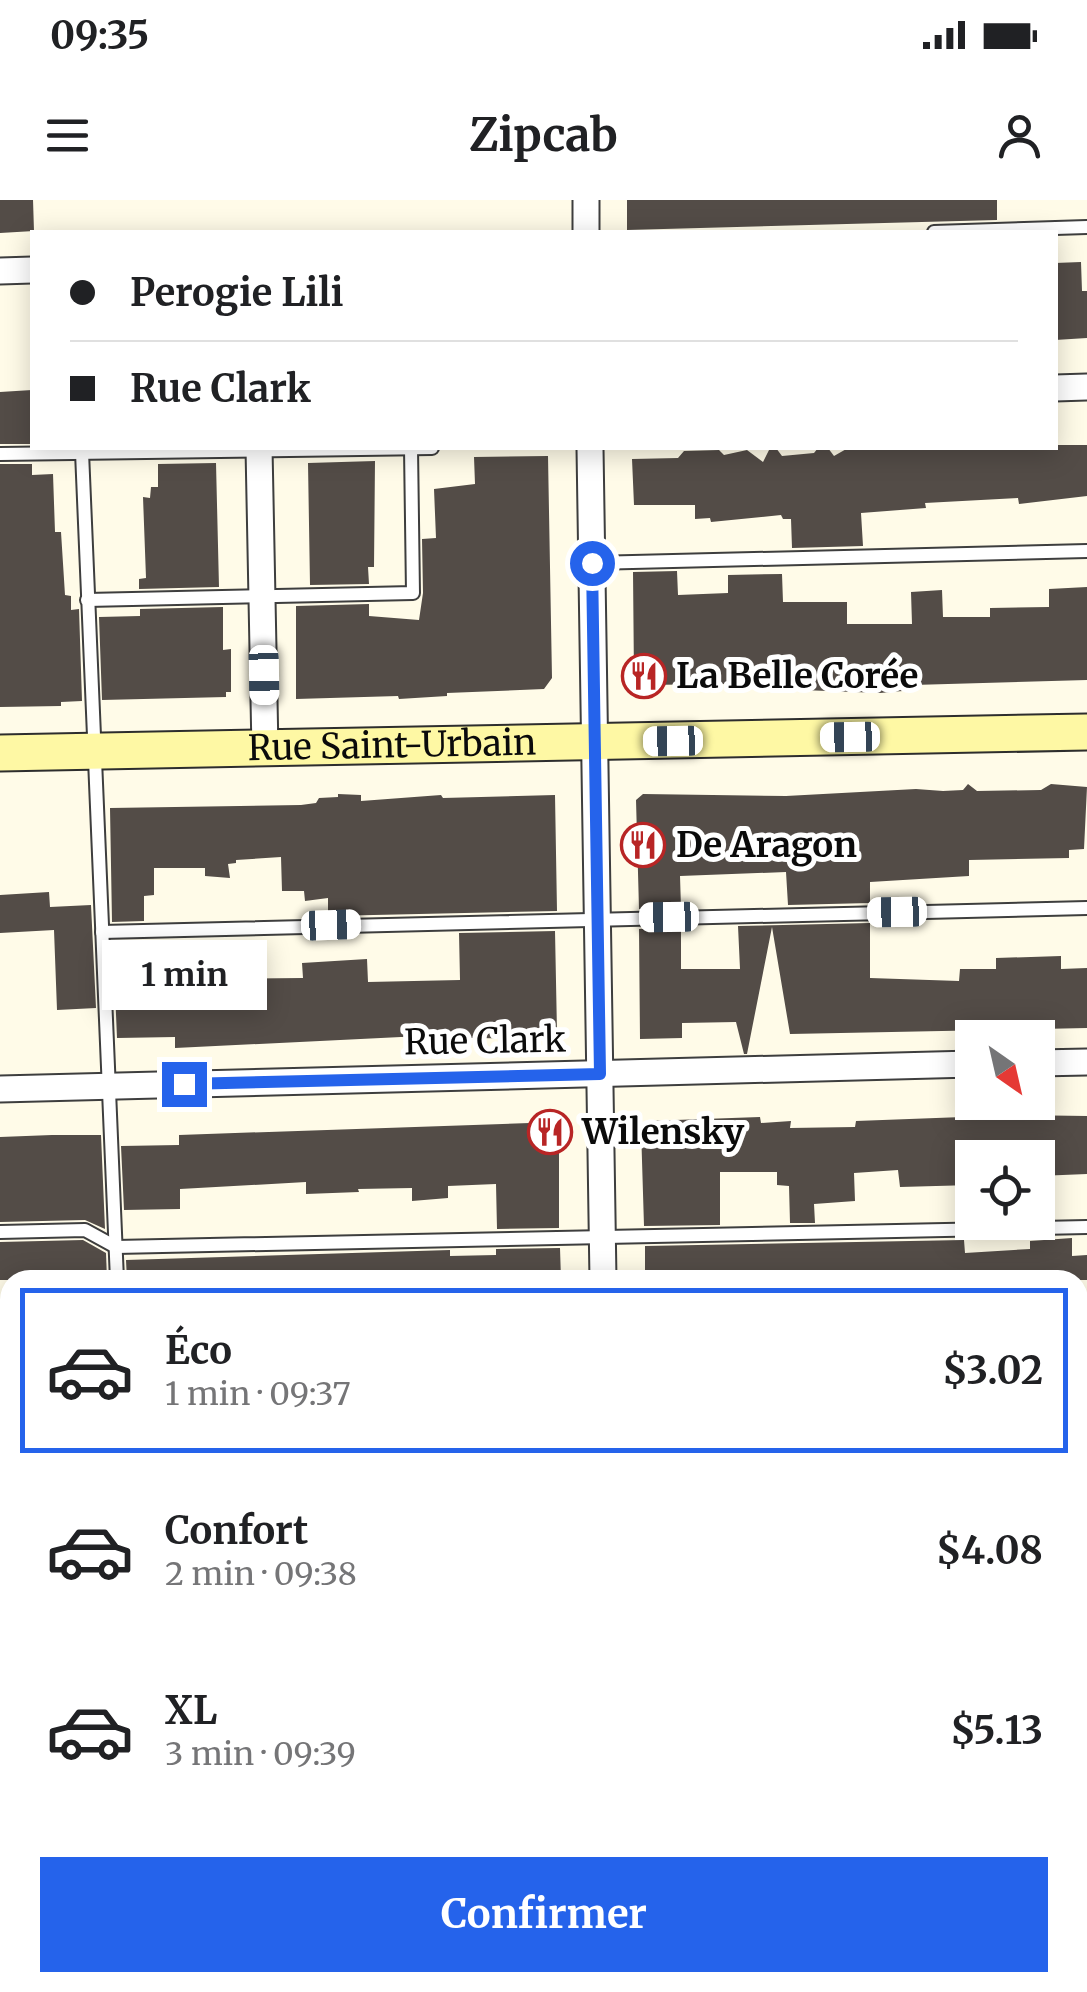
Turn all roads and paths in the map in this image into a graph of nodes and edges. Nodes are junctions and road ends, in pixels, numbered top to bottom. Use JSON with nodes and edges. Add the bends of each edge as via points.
{"nodes":[{"id":1,"x":586,"y":200,"type":"edge"},
{"id":2,"x":1087,"y":227,"type":"edge"},
{"id":3,"x":586,"y":230,"type":"edge"},
{"id":4,"x":995,"y":230,"type":"edge"},
{"id":5,"x":30,"y":270,"type":"edge"},
{"id":6,"x":0,"y":271,"type":"edge"},
{"id":7,"x":1087,"y":387,"type":"edge"},
{"id":8,"x":1058,"y":388,"type":"edge"},
{"id":9,"x":200,"y":450,"type":"edge"},
{"id":10,"x":259,"y":450,"type":"edge"},
{"id":11,"x":411,"y":450,"type":"edge"},
{"id":12,"x":590,"y":450,"type":"edge"},
{"id":13,"x":82,"y":452,"type":"junction"},
{"id":14,"x":0,"y":454,"type":"edge"},
{"id":15,"x":1087,"y":551,"type":"edge"},
{"id":16,"x":592,"y":563,"type":"junction"},
{"id":17,"x":263,"y":596,"type":"junction"},
{"id":18,"x":87,"y":600,"type":"junction"},
{"id":19,"x":1087,"y":732,"type":"edge"},
{"id":20,"x":595,"y":743,"type":"junction"},
{"id":21,"x":265,"y":750,"type":"junction"},
{"id":22,"x":96,"y":752,"type":"junction"},
{"id":23,"x":0,"y":753,"type":"edge"},
{"id":24,"x":1087,"y":908,"type":"edge"},
{"id":25,"x":598,"y":919,"type":"junction"},
{"id":26,"x":102,"y":932,"type":"junction"},
{"id":27,"x":1087,"y":1062,"type":"edge"},
{"id":28,"x":1055,"y":1063,"type":"edge"},
{"id":29,"x":955,"y":1064,"type":"edge"},
{"id":30,"x":600,"y":1074,"type":"junction"},
{"id":31,"x":110,"y":1085,"type":"junction"},
{"id":32,"x":0,"y":1088,"type":"edge"},
{"id":33,"x":1087,"y":1227,"type":"edge"},
{"id":34,"x":0,"y":1232,"type":"edge"},
{"id":35,"x":602,"y":1239,"type":"junction"},
{"id":36,"x":116,"y":1247,"type":"junction"},
{"id":37,"x":117,"y":1270,"type":"edge"},
{"id":38,"x":603,"y":1270,"type":"edge"}],
"edges":[{"from":1,"to":3,"type":"street"},
{"from":2,"to":4,"type":"lane"},
{"from":5,"to":6,"type":"street"},
{"from":7,"to":8,"type":"street"},
{"from":9,"to":13,"type":"lane"},
{"from":10,"to":17,"type":"street"},
{"from":11,"to":17,"type":"lane","via":[[413,594]]},
{"from":12,"to":16,"type":"street"},
{"from":13,"to":14,"type":"lane"},
{"from":13,"to":18,"type":"lane"},
{"from":15,"to":16,"type":"lane"},
{"from":16,"to":20,"type":"street"},
{"from":17,"to":18,"type":"lane"},
{"from":17,"to":21,"type":"street"},
{"from":18,"to":22,"type":"lane"},
{"from":19,"to":20,"type":"main road","name":"Rue Saint-Urbain"},
{"from":20,"to":21,"type":"main road","name":"Rue Saint-Urbain"},
{"from":20,"to":25,"type":"street"},
{"from":21,"to":22,"type":"main road","name":"Rue Saint-Urbain"},
{"from":22,"to":23,"type":"main road","name":"Rue Saint-Urbain"},
{"from":22,"to":26,"type":"lane"},
{"from":24,"to":25,"type":"lane"},
{"from":25,"to":26,"type":"lane"},
{"from":25,"to":30,"type":"street"},
{"from":26,"to":31,"type":"lane"},
{"from":27,"to":28,"type":"street"},
{"from":29,"to":30,"type":"street","name":"Rue Clark"},
{"from":30,"to":31,"type":"street","name":"Rue Clark"},
{"from":30,"to":35,"type":"street"},
{"from":31,"to":32,"type":"street","name":"Rue Clark"},
{"from":31,"to":36,"type":"lane"},
{"from":33,"to":35,"type":"lane"},
{"from":34,"to":36,"type":"lane","via":[[85,1230]]},
{"from":35,"to":36,"type":"lane"},
{"from":35,"to":38,"type":"street"},
{"from":36,"to":37,"type":"lane"}]}
